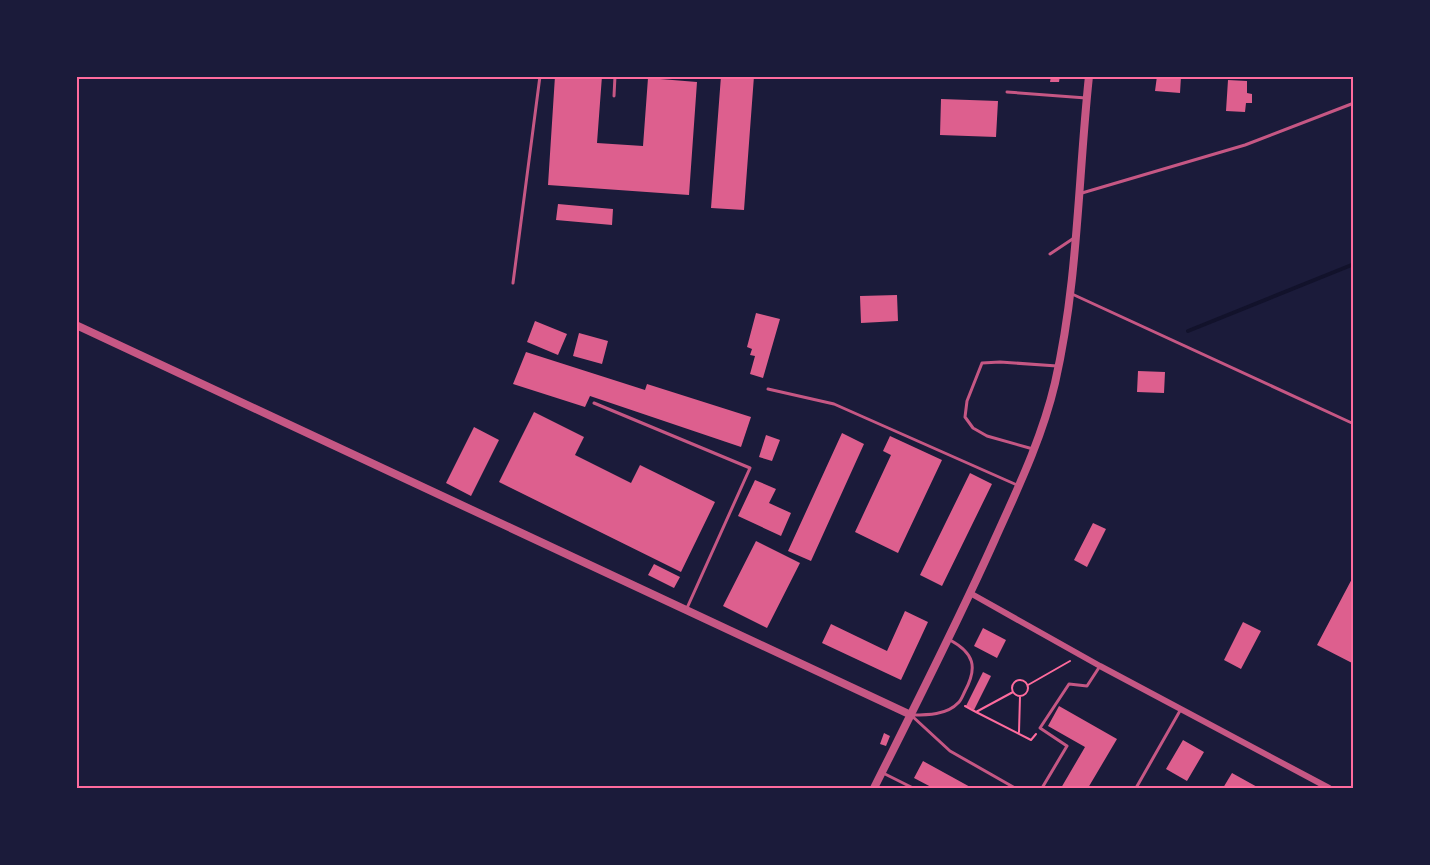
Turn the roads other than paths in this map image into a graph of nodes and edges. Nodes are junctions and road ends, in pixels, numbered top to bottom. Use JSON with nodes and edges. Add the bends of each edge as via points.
{"nodes":[{"id":1,"x":540,"y":76,"type":"edge"},
{"id":2,"x":615,"y":76,"type":"edge"},
{"id":3,"x":1089,"y":76,"type":"edge"},
{"id":4,"x":1007,"y":92,"type":"dead end"},
{"id":5,"x":614,"y":96,"type":"dead end"},
{"id":6,"x":1087,"y":98,"type":"junction"},
{"id":7,"x":1353,"y":103,"type":"edge"},
{"id":8,"x":1080,"y":193,"type":"junction"},
{"id":9,"x":1076,"y":237,"type":"junction"},
{"id":10,"x":1050,"y":254,"type":"dead end"},
{"id":11,"x":513,"y":283,"type":"dead end"},
{"id":12,"x":1070,"y":293,"type":"junction"},
{"id":13,"x":76,"y":325,"type":"edge"},
{"id":14,"x":1059,"y":366,"type":"junction"},
{"id":15,"x":768,"y":389,"type":"dead end"},
{"id":16,"x":594,"y":403,"type":"dead end"},
{"id":17,"x":1353,"y":424,"type":"edge"},
{"id":18,"x":1035,"y":449,"type":"junction"},
{"id":19,"x":1019,"y":486,"type":"junction"},
{"id":20,"x":970,"y":593,"type":"junction"},
{"id":21,"x":687,"y":610,"type":"junction"},
{"id":22,"x":948,"y":639,"type":"junction"},
{"id":23,"x":1100,"y":666,"type":"junction"},
{"id":24,"x":1181,"y":709,"type":"junction"},
{"id":25,"x":911,"y":714,"type":"junction"},
{"id":26,"x":882,"y":772,"type":"junction"},
{"id":27,"x":874,"y":789,"type":"edge"},
{"id":28,"x":913,"y":789,"type":"edge"},
{"id":29,"x":1016,"y":789,"type":"edge"},
{"id":30,"x":1042,"y":789,"type":"edge"},
{"id":31,"x":1136,"y":789,"type":"edge"},
{"id":32,"x":1329,"y":789,"type":"edge"}],
"edges":[{"from":1,"to":11,"type":"lane"},
{"from":2,"to":5,"type":"lane"},
{"from":3,"to":6,"type":"street"},
{"from":4,"to":6,"type":"lane"},
{"from":6,"to":8,"type":"street"},
{"from":7,"to":8,"type":"lane","via":[[1245,145]]},
{"from":8,"to":9,"type":"street"},
{"from":9,"to":10,"type":"lane"},
{"from":9,"to":12,"type":"street"},
{"from":12,"to":14,"type":"street"},
{"from":12,"to":17,"type":"lane"},
{"from":13,"to":21,"type":"street"},
{"from":14,"to":18,"type":"street"},
{"from":14,"to":18,"type":"lane","via":[[982,363],[967,400],[965,417],[973,428],[987,436]]},
{"from":15,"to":19,"type":"lane","via":[[834,404]]},
{"from":16,"to":21,"type":"lane","via":[[750,468]]},
{"from":18,"to":19,"type":"street"},
{"from":19,"to":20,"type":"street"},
{"from":20,"to":22,"type":"street"},
{"from":20,"to":23,"type":"street"},
{"from":21,"to":25,"type":"street"},
{"from":22,"to":25,"type":"street"},
{"from":22,"to":25,"type":"lane","via":[[968,652],[973,665],[969,684],[959,703],[948,710],[932,715]]},
{"from":23,"to":24,"type":"street"},
{"from":23,"to":30,"type":"lane","via":[[1087,686],[1069,684],[1040,728],[1067,746]]},
{"from":24,"to":31,"type":"lane"},
{"from":24,"to":32,"type":"street"},
{"from":25,"to":26,"type":"street"},
{"from":25,"to":29,"type":"lane","via":[[950,751]]},
{"from":26,"to":27,"type":"street"},
{"from":26,"to":28,"type":"lane"}]}
